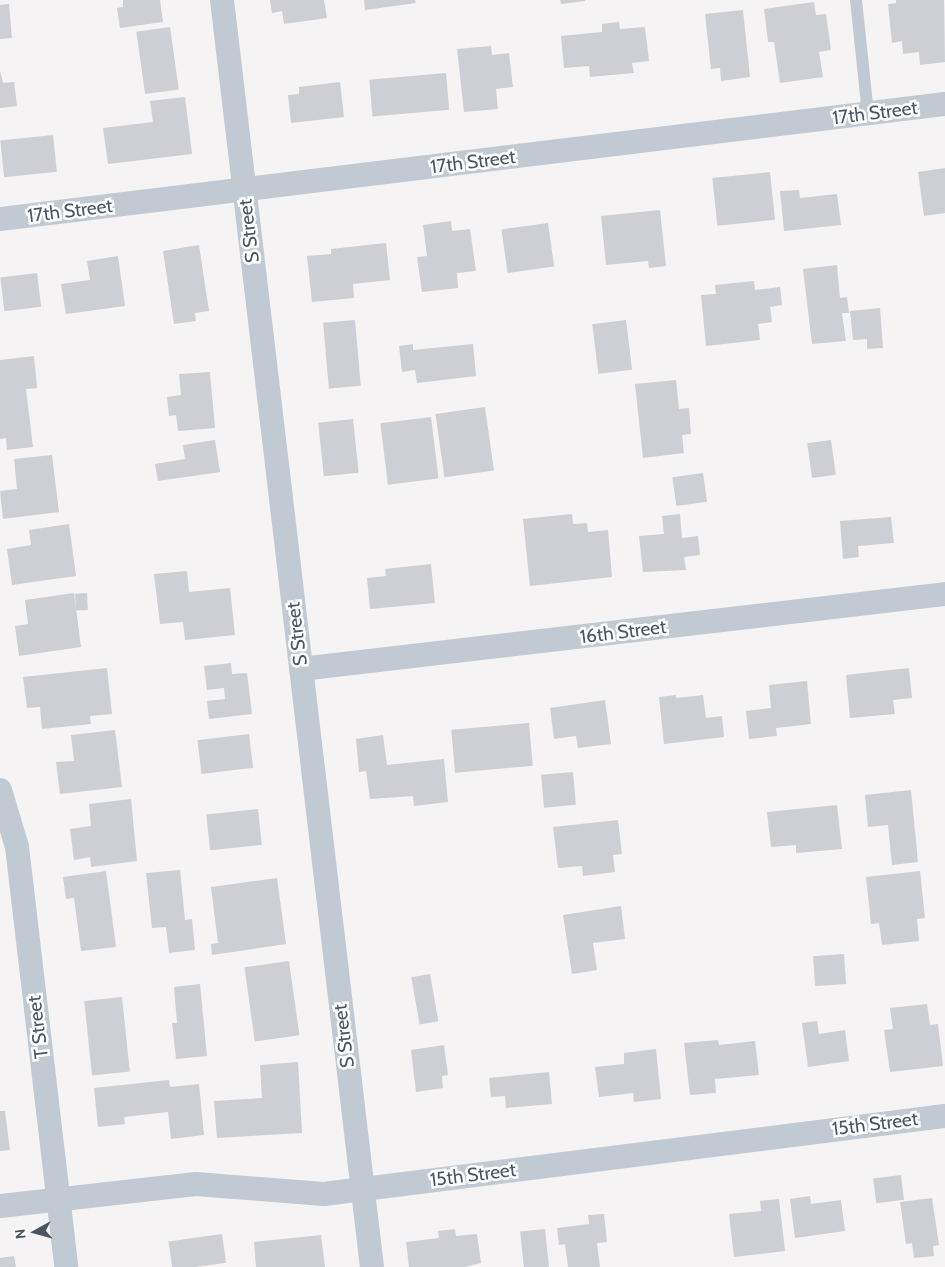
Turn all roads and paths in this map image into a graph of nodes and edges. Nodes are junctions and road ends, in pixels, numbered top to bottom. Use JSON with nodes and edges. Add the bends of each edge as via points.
{"nodes":[{"id":1,"x":222,"y":0,"type":"edge"},
{"id":2,"x":856,"y":0,"type":"edge"},
{"id":3,"x":945,"y":104,"type":"edge"},
{"id":4,"x":868,"y":114,"type":"junction"},
{"id":5,"x":244,"y":190,"type":"junction"},
{"id":6,"x":0,"y":219,"type":"edge"},
{"id":7,"x":945,"y":594,"type":"edge"},
{"id":8,"x":301,"y":669,"type":"junction"},
{"id":9,"x":0,"y":790,"type":"edge"},
{"id":10,"x":945,"y":1116,"type":"edge"},
{"id":11,"x":362,"y":1189,"type":"junction"},
{"id":12,"x":58,"y":1199,"type":"junction"},
{"id":13,"x":0,"y":1206,"type":"edge"},
{"id":14,"x":66,"y":1267,"type":"edge"},
{"id":15,"x":372,"y":1267,"type":"edge"}],
"edges":[{"from":1,"to":5,"type":"street","name":"S Street"},
{"from":2,"to":4,"type":"lane"},
{"from":3,"to":4,"type":"street","name":"17th Street"},
{"from":4,"to":5,"type":"street","name":"17th Street"},
{"from":5,"to":6,"type":"street","name":"17th Street"},
{"from":5,"to":8,"type":"street","name":"S Street"},
{"from":7,"to":8,"type":"street","name":"16th Street"},
{"from":8,"to":11,"type":"street","name":"S Street"},
{"from":9,"to":12,"type":"street","name":"T Street","via":[[17,847]]},
{"from":10,"to":11,"type":"street","name":"15th Street"},
{"from":11,"to":12,"type":"street","name":"15th Street","via":[[324,1194],[196,1184]]},
{"from":11,"to":15,"type":"street","name":"S Street"},
{"from":12,"to":13,"type":"street","name":"15th Street"},
{"from":12,"to":14,"type":"street","name":"T Street"}]}
